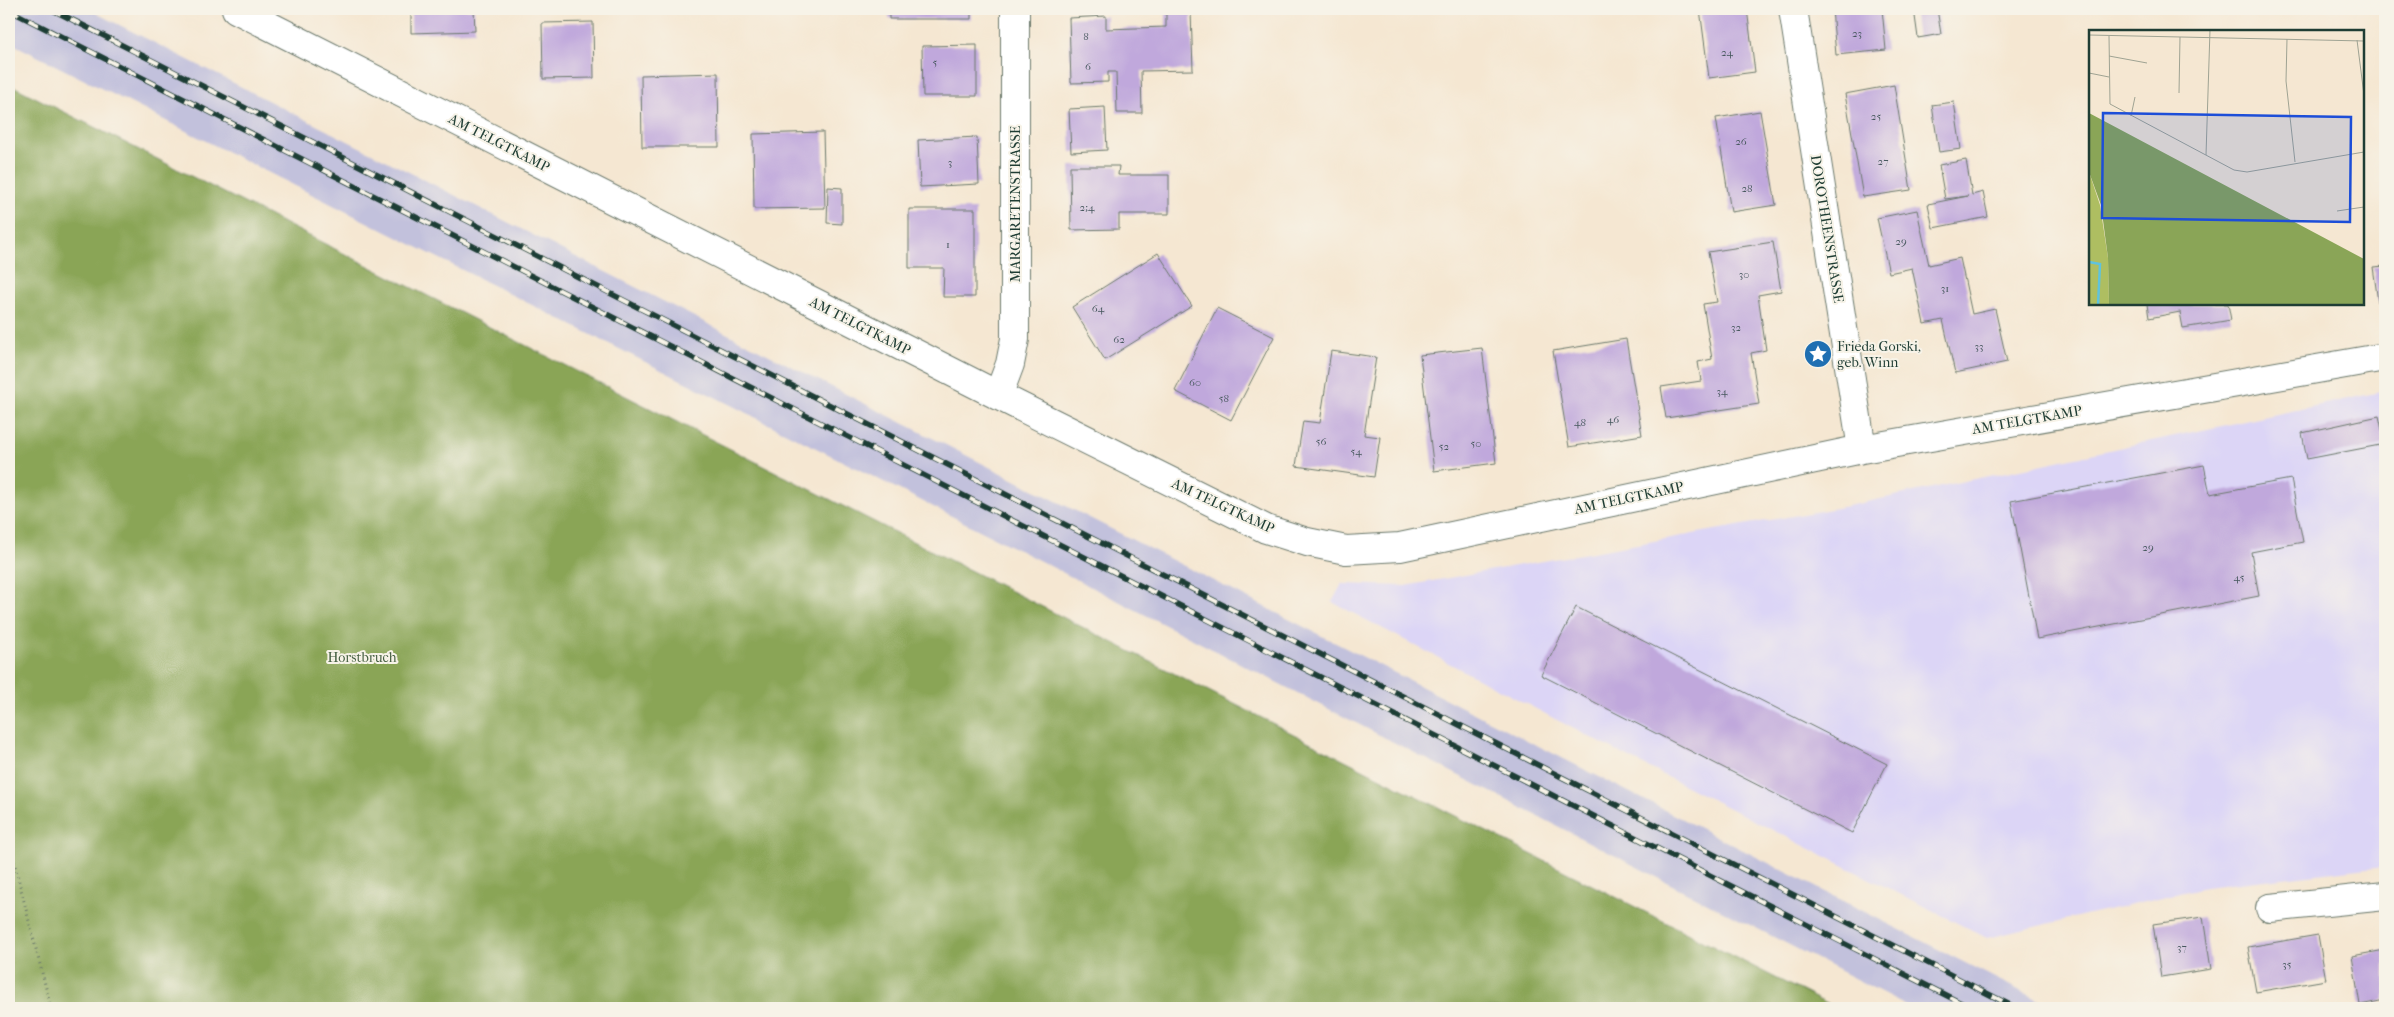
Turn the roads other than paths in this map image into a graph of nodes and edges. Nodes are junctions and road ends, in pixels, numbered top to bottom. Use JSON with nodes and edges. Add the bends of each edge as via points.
{"nodes":[{"id":1,"x":236,"y":9,"type":"edge"},
{"id":2,"x":1015,"y":9,"type":"edge"},
{"id":3,"x":1793,"y":9,"type":"edge"},
{"id":4,"x":269,"y":18,"type":"edge"},
{"id":5,"x":2385,"y":358,"type":"edge"},
{"id":6,"x":998,"y":396,"type":"junction"},
{"id":7,"x":1862,"y":448,"type":"junction"},
{"id":8,"x":2385,"y":896,"type":"edge"},
{"id":9,"x":2270,"y":908,"type":"dead end"}],
"edges":[{"from":1,"to":4,"type":"street","name":"AM TELGTKAMP"},
{"from":2,"to":6,"type":"street","name":"MARGARETENSTRASSE","via":[[1015,339]]},
{"from":3,"to":7,"type":"street","name":"DOROTHEENSTRASSE"},
{"from":4,"to":6,"type":"street","name":"AM TELGTKAMP"},
{"from":5,"to":7,"type":"street","name":"AM TELGTKAMP"},
{"from":6,"to":7,"type":"street","name":"AM TELGTKAMP","via":[[1266,529],[1346,550],[1400,547]]},
{"from":8,"to":9,"type":"street"}]}
